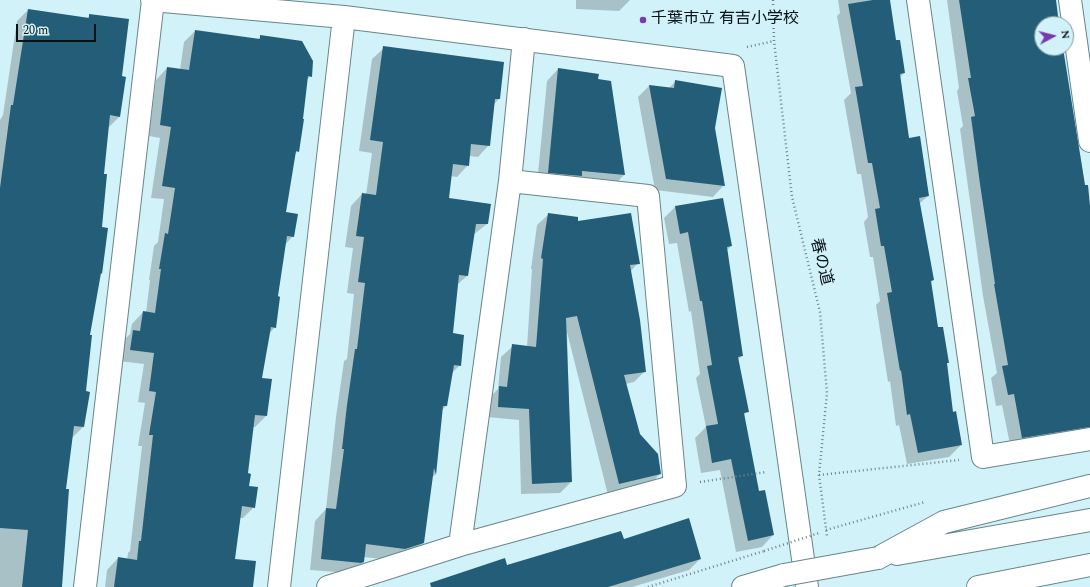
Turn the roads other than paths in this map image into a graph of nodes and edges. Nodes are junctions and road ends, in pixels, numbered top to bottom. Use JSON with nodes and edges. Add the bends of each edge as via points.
{"nodes":[{"id":1,"x":152,"y":0,"type":"edge"},
{"id":2,"x":918,"y":0,"type":"edge"},
{"id":3,"x":1070,"y":0,"type":"edge"},
{"id":4,"x":344,"y":17,"type":"junction"},
{"id":5,"x":524,"y":39,"type":"junction"},
{"id":6,"x":1090,"y":141,"type":"edge"},
{"id":7,"x":510,"y":181,"type":"junction"},
{"id":8,"x":1090,"y":439,"type":"edge"},
{"id":9,"x":1090,"y":486,"type":"edge"},
{"id":10,"x":1090,"y":520,"type":"edge"},
{"id":11,"x":460,"y":545,"type":"junction"},
{"id":12,"x":878,"y":558,"type":"junction"},
{"id":13,"x":1090,"y":565,"type":"edge"},
{"id":14,"x":85,"y":587,"type":"edge"},
{"id":15,"x":279,"y":587,"type":"edge"},
{"id":16,"x":328,"y":587,"type":"edge"},
{"id":17,"x":743,"y":587,"type":"edge"},
{"id":18,"x":807,"y":587,"type":"edge"},
{"id":19,"x":978,"y":587,"type":"edge"}],
"edges":[{"from":1,"to":4,"type":"street"},
{"from":1,"to":14,"type":"street"},
{"from":2,"to":8,"type":"street","via":[[983,457]]},
{"from":3,"to":6,"type":"street"},
{"from":4,"to":5,"type":"street"},
{"from":4,"to":15,"type":"street"},
{"from":5,"to":7,"type":"street"},
{"from":5,"to":18,"type":"street","via":[[733,66]]},
{"from":7,"to":11,"type":"street"},
{"from":7,"to":11,"type":"street","via":[[648,196],[675,486]]},
{"from":9,"to":12,"type":"street","via":[[944,522]]},
{"from":10,"to":12,"type":"street"},
{"from":11,"to":16,"type":"street"},
{"from":12,"to":17,"type":"street","bridge":true,"via":[[784,575]]},
{"from":13,"to":19,"type":"street"}]}
